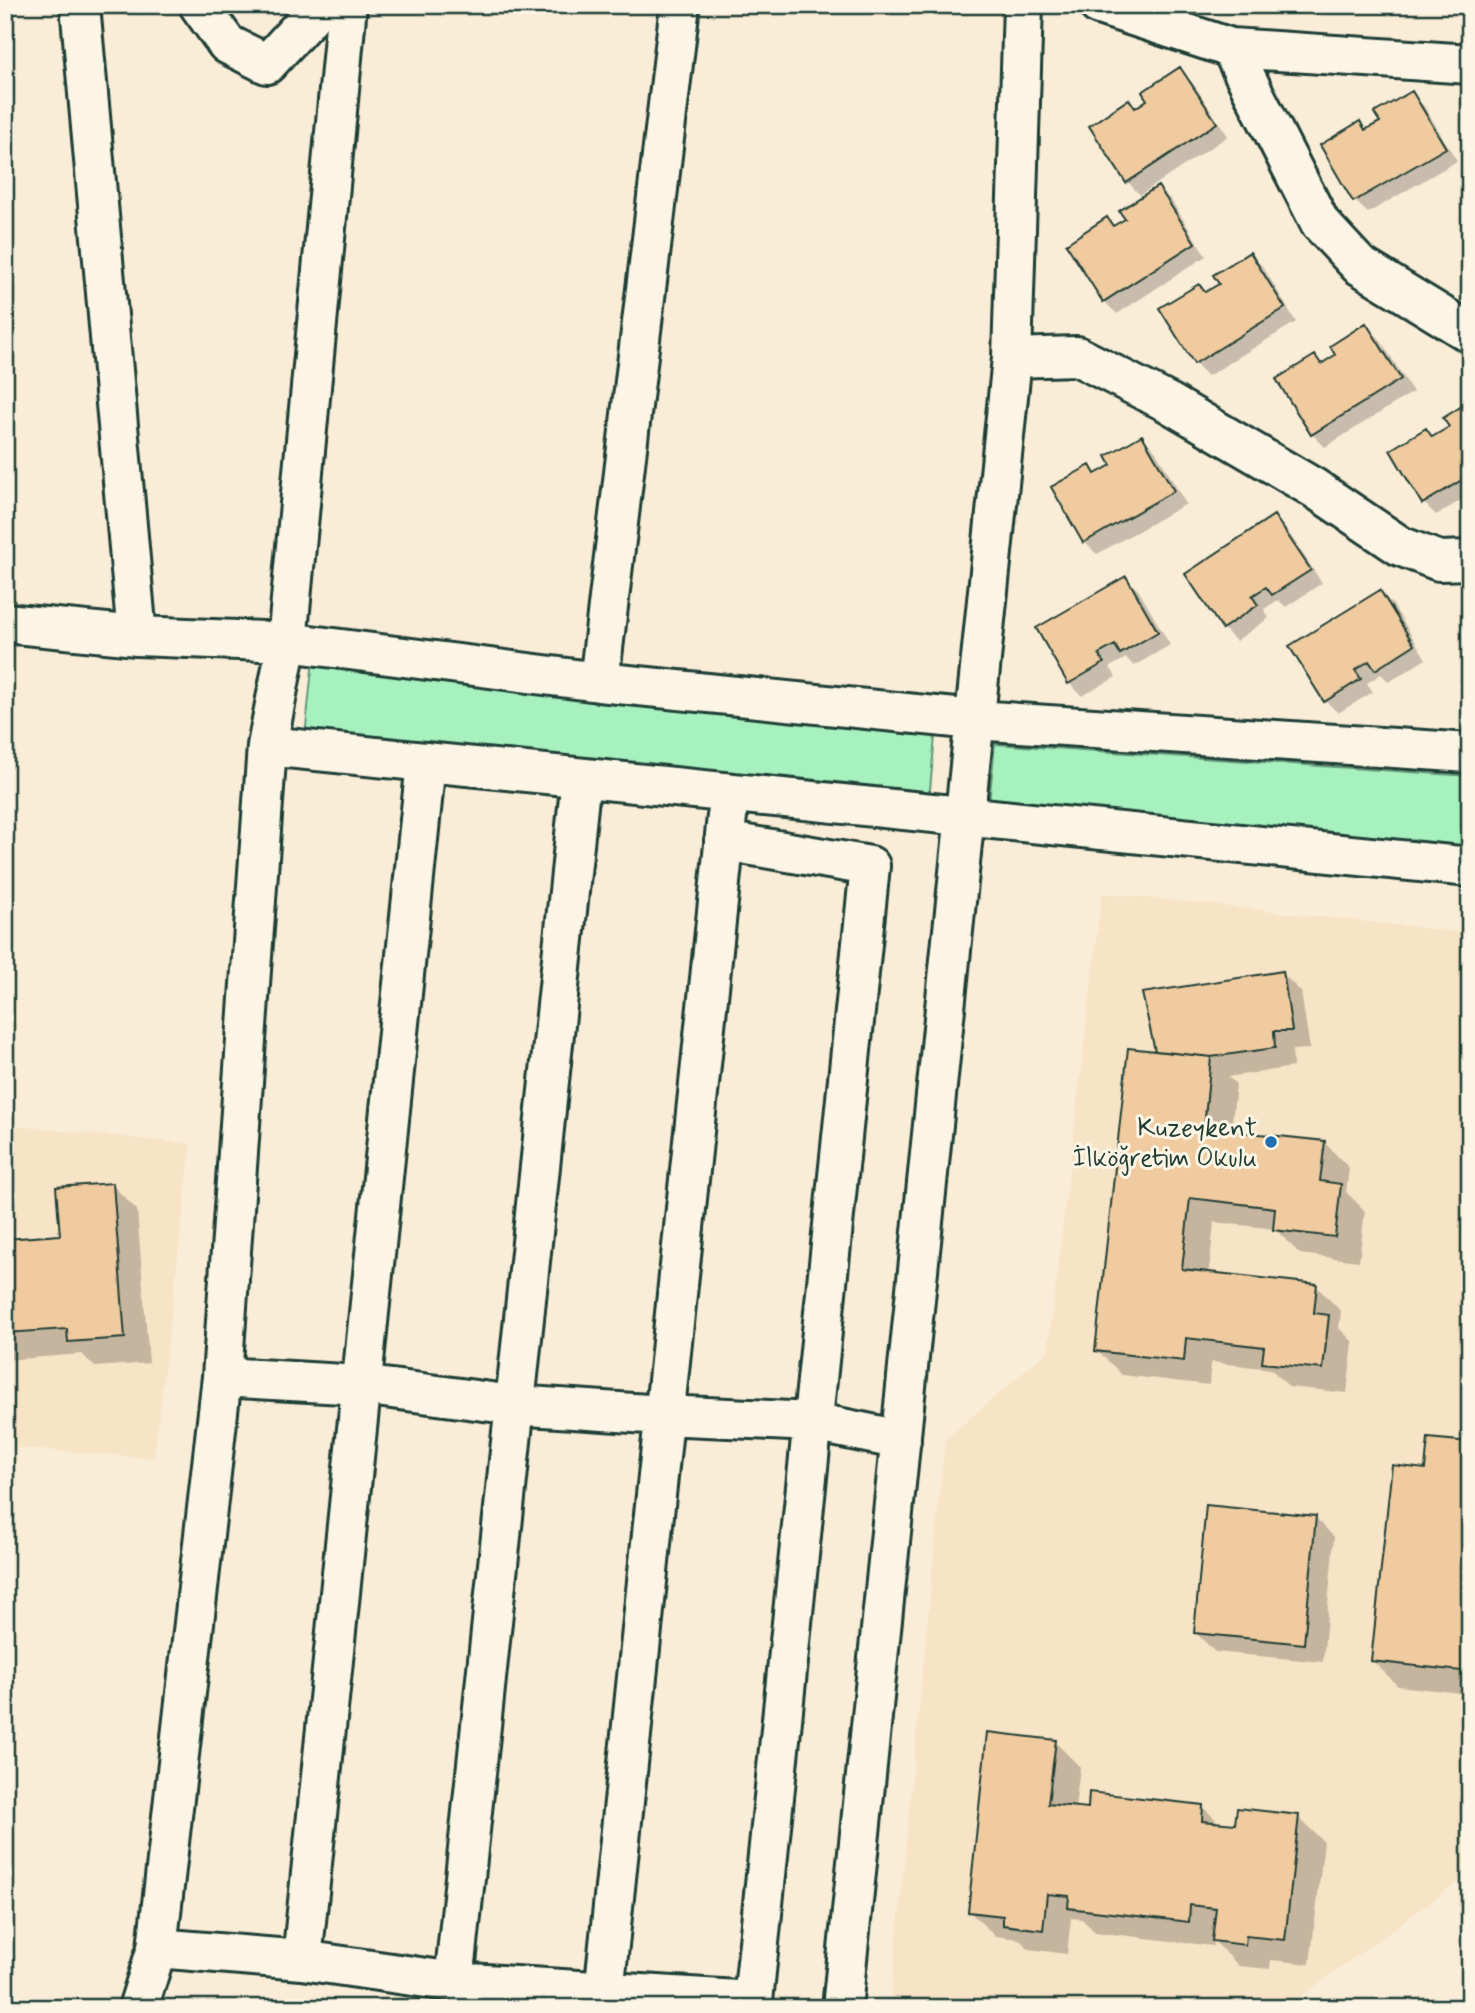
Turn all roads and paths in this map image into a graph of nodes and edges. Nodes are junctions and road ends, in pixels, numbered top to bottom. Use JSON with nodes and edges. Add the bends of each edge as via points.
{"nodes":[{"id":1,"x":80,"y":5,"type":"edge"},
{"id":2,"x":198,"y":5,"type":"edge"},
{"id":3,"x":317,"y":5,"type":"edge"},
{"id":4,"x":347,"y":5,"type":"edge"},
{"id":5,"x":680,"y":5,"type":"edge"},
{"id":6,"x":1023,"y":5,"type":"edge"},
{"id":7,"x":1099,"y":5,"type":"edge"},
{"id":8,"x":1231,"y":48,"type":"junction"},
{"id":9,"x":1470,"y":64,"type":"edge"},
{"id":10,"x":1470,"y":333,"type":"edge"},
{"id":11,"x":1012,"y":358,"type":"junction"},
{"id":12,"x":1470,"y":560,"type":"edge"},
{"id":13,"x":5,"y":623,"type":"edge"},
{"id":14,"x":137,"y":636,"type":"junction"},
{"id":15,"x":287,"y":642,"type":"junction"},
{"id":16,"x":599,"y":682,"type":"junction"},
{"id":17,"x":975,"y":720,"type":"junction"},
{"id":18,"x":268,"y":746,"type":"junction"},
{"id":19,"x":1470,"y":753,"type":"edge"},
{"id":20,"x":426,"y":762,"type":"junction"},
{"id":21,"x":580,"y":778,"type":"junction"},
{"id":22,"x":729,"y":793,"type":"junction"},
{"id":23,"x":967,"y":816,"type":"junction"},
{"id":24,"x":724,"y":841,"type":"junction"},
{"id":25,"x":1470,"y":867,"type":"edge"},
{"id":26,"x":222,"y":1377,"type":"junction"},
{"id":27,"x":361,"y":1385,"type":"junction"},
{"id":28,"x":514,"y":1405,"type":"junction"},
{"id":29,"x":663,"y":1415,"type":"junction"},
{"id":30,"x":813,"y":1422,"type":"junction"},
{"id":31,"x":901,"y":1440,"type":"junction"},
{"id":32,"x":157,"y":1948,"type":"junction"},
{"id":33,"x":302,"y":1960,"type":"junction"},
{"id":34,"x":454,"y":1982,"type":"junction"},
{"id":35,"x":604,"y":1993,"type":"junction"},
{"id":36,"x":138,"y":2008,"type":"edge"},
{"id":37,"x":842,"y":2008,"type":"edge"}],
"edges":[{"from":1,"to":14,"type":"street"},
{"from":2,"to":3,"type":"street","via":[[227,44],[267,64]]},
{"from":4,"to":15,"type":"street"},
{"from":5,"to":16,"type":"street"},
{"from":6,"to":11,"type":"street"},
{"from":7,"to":8,"type":"street"},
{"from":8,"to":9,"type":"street"},
{"from":8,"to":10,"type":"street","via":[[1320,223],[1359,265]]},
{"from":11,"to":12,"type":"street","via":[[1077,356],[1303,481],[1400,546],[1439,561]]},
{"from":11,"to":17,"type":"street"},
{"from":13,"to":14,"type":"street"},
{"from":14,"to":15,"type":"street"},
{"from":15,"to":16,"type":"street"},
{"from":15,"to":18,"type":"street"},
{"from":16,"to":17,"type":"street"},
{"from":17,"to":19,"type":"street"},
{"from":17,"to":23,"type":"street"},
{"from":18,"to":20,"type":"street"},
{"from":18,"to":26,"type":"street"},
{"from":20,"to":21,"type":"street"},
{"from":20,"to":27,"type":"street"},
{"from":21,"to":22,"type":"street"},
{"from":21,"to":28,"type":"street"},
{"from":22,"to":23,"type":"street"},
{"from":22,"to":24,"type":"street"},
{"from":23,"to":25,"type":"street"},
{"from":23,"to":31,"type":"street"},
{"from":24,"to":29,"type":"street"},
{"from":24,"to":30,"type":"street","via":[[870,866]]},
{"from":26,"to":27,"type":"street"},
{"from":26,"to":32,"type":"street"},
{"from":27,"to":28,"type":"street"},
{"from":27,"to":33,"type":"street"},
{"from":28,"to":29,"type":"street"},
{"from":28,"to":34,"type":"street"},
{"from":29,"to":30,"type":"street"},
{"from":29,"to":35,"type":"street"},
{"from":30,"to":31,"type":"street"},
{"from":30,"to":35,"type":"street","via":[[753,2001]]},
{"from":31,"to":37,"type":"street"},
{"from":32,"to":33,"type":"street"},
{"from":32,"to":36,"type":"street"},
{"from":33,"to":34,"type":"street"},
{"from":34,"to":35,"type":"street"}]}
